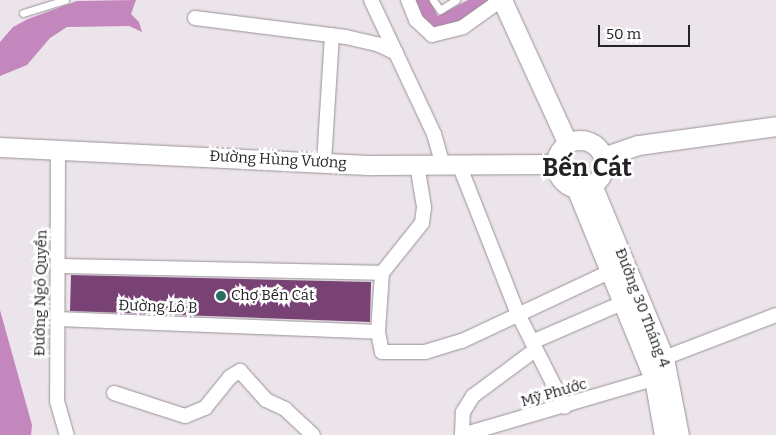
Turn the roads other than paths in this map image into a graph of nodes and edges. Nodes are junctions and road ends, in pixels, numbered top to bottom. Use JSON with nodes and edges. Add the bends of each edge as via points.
{"nodes":[{"id":1,"x":65,"y":0,"type":"edge"},
{"id":2,"x":370,"y":0,"type":"edge"},
{"id":3,"x":408,"y":0,"type":"edge"},
{"id":4,"x":433,"y":0,"type":"edge"},
{"id":5,"x":456,"y":0,"type":"edge"},
{"id":6,"x":502,"y":0,"type":"edge"},
{"id":7,"x":23,"y":13,"type":"dead end"},
{"id":8,"x":195,"y":18,"type":"dead end"},
{"id":9,"x":332,"y":35,"type":"junction"},
{"id":10,"x":396,"y":53,"type":"junction"},
{"id":11,"x":776,"y":126,"type":"edge"},
{"id":12,"x":568,"y":144,"type":"junction"},
{"id":13,"x":0,"y":147,"type":"edge"},
{"id":14,"x":58,"y":149,"type":"junction"},
{"id":15,"x":604,"y":158,"type":"junction"},
{"id":16,"x":324,"y":162,"type":"junction"},
{"id":17,"x":556,"y":164,"type":"junction"},
{"id":18,"x":417,"y":165,"type":"junction"},
{"id":19,"x":451,"y":166,"type":"junction"},
{"id":20,"x":584,"y":186,"type":"junction"},
{"id":21,"x":598,"y":219,"type":"junction"},
{"id":22,"x":58,"y":266,"type":"junction"},
{"id":23,"x":609,"y":272,"type":"junction"},
{"id":24,"x":382,"y":273,"type":"junction"},
{"id":25,"x":622,"y":303,"type":"junction"},
{"id":26,"x":518,"y":314,"type":"junction"},
{"id":27,"x":776,"y":315,"type":"edge"},
{"id":28,"x":58,"y":320,"type":"junction"},
{"id":29,"x":378,"y":332,"type":"junction"},
{"id":30,"x":534,"y":346,"type":"junction"},
{"id":31,"x":664,"y":358,"type":"junction"},
{"id":32,"x":654,"y":379,"type":"junction"},
{"id":33,"x":114,"y":393,"type":"dead end"},
{"id":34,"x":564,"y":407,"type":"junction"},
{"id":35,"x":67,"y":435,"type":"edge"},
{"id":36,"x":314,"y":435,"type":"edge"},
{"id":37,"x":462,"y":435,"type":"edge"},
{"id":38,"x":664,"y":435,"type":"edge"},
{"id":39,"x":679,"y":435,"type":"edge"}],
"edges":[{"from":1,"to":7,"type":"lane"},
{"from":2,"to":10,"type":"street"},
{"from":3,"to":6,"type":"street","via":[[416,20],[432,35],[463,27]]},
{"from":4,"to":5,"type":"lane","via":[[440,10]]},
{"from":6,"to":12,"type":"main road"},
{"from":8,"to":9,"type":"street"},
{"from":9,"to":10,"type":"street","via":[[377,44]]},
{"from":9,"to":16,"type":"street"},
{"from":10,"to":19,"type":"street"},
{"from":11,"to":15,"type":"main road","via":[[638,144]]},
{"from":12,"to":15,"type":"main road","via":[[589,142]]},
{"from":12,"to":17,"type":"main road","via":[[562,149]]},
{"from":13,"to":14,"type":"main road","name":"Đường Hùng Vương"},
{"from":14,"to":16,"type":"main road","name":"Đường Hùng Vương"},
{"from":14,"to":22,"type":"street","name":"Đường Ngô Quyền"},
{"from":15,"to":20,"type":"main road","via":[[603,173]]},
{"from":16,"to":18,"type":"main road","name":"Đường Hùng Vương"},
{"from":17,"to":19,"type":"main road","name":"Đường Hùng Vương"},
{"from":17,"to":20,"type":"main road","via":[[562,179]]},
{"from":18,"to":19,"type":"main road","name":"Đường Hùng Vương"},
{"from":18,"to":24,"type":"street","via":[[424,207],[422,223]]},
{"from":19,"to":26,"type":"street"},
{"from":20,"to":21,"type":"main road","name":"Đường 30 Tháng 4"},
{"from":21,"to":23,"type":"main road","name":"Đường 30 Tháng 4"},
{"from":21,"to":31,"type":"main road","name":"Đường 30 Tháng 4"},
{"from":22,"to":24,"type":"street"},
{"from":22,"to":28,"type":"street","name":"Đường Ngô Quyền"},
{"from":23,"to":25,"type":"main road","name":"Đường 30 Tháng 4"},
{"from":23,"to":26,"type":"street"},
{"from":24,"to":29,"type":"street"},
{"from":25,"to":30,"type":"street"},
{"from":25,"to":32,"type":"main road","name":"Đường 30 Tháng 4"},
{"from":26,"to":29,"type":"street","via":[[462,341],[425,352],[382,352]]},
{"from":26,"to":30,"type":"street"},
{"from":27,"to":31,"type":"street"},
{"from":28,"to":29,"type":"street","name":"Đường Lô B"},
{"from":28,"to":35,"type":"street","name":"Đường Ngô Quyền","via":[[58,402]]},
{"from":30,"to":34,"type":"street"},
{"from":30,"to":37,"type":"street","via":[[473,396],[463,412]]},
{"from":31,"to":32,"type":"main road"},
{"from":31,"to":39,"type":"main road","name":"Đường 30 Tháng 4"},
{"from":32,"to":34,"type":"street","name":"Mỹ Phước"},
{"from":32,"to":38,"type":"main road","name":"Đường 30 Tháng 4"},
{"from":33,"to":36,"type":"street","via":[[185,416],[205,408],[230,377],[240,371],[266,400],[285,409]]},
{"from":34,"to":37,"type":"street","name":"Mỹ Phước"}]}
